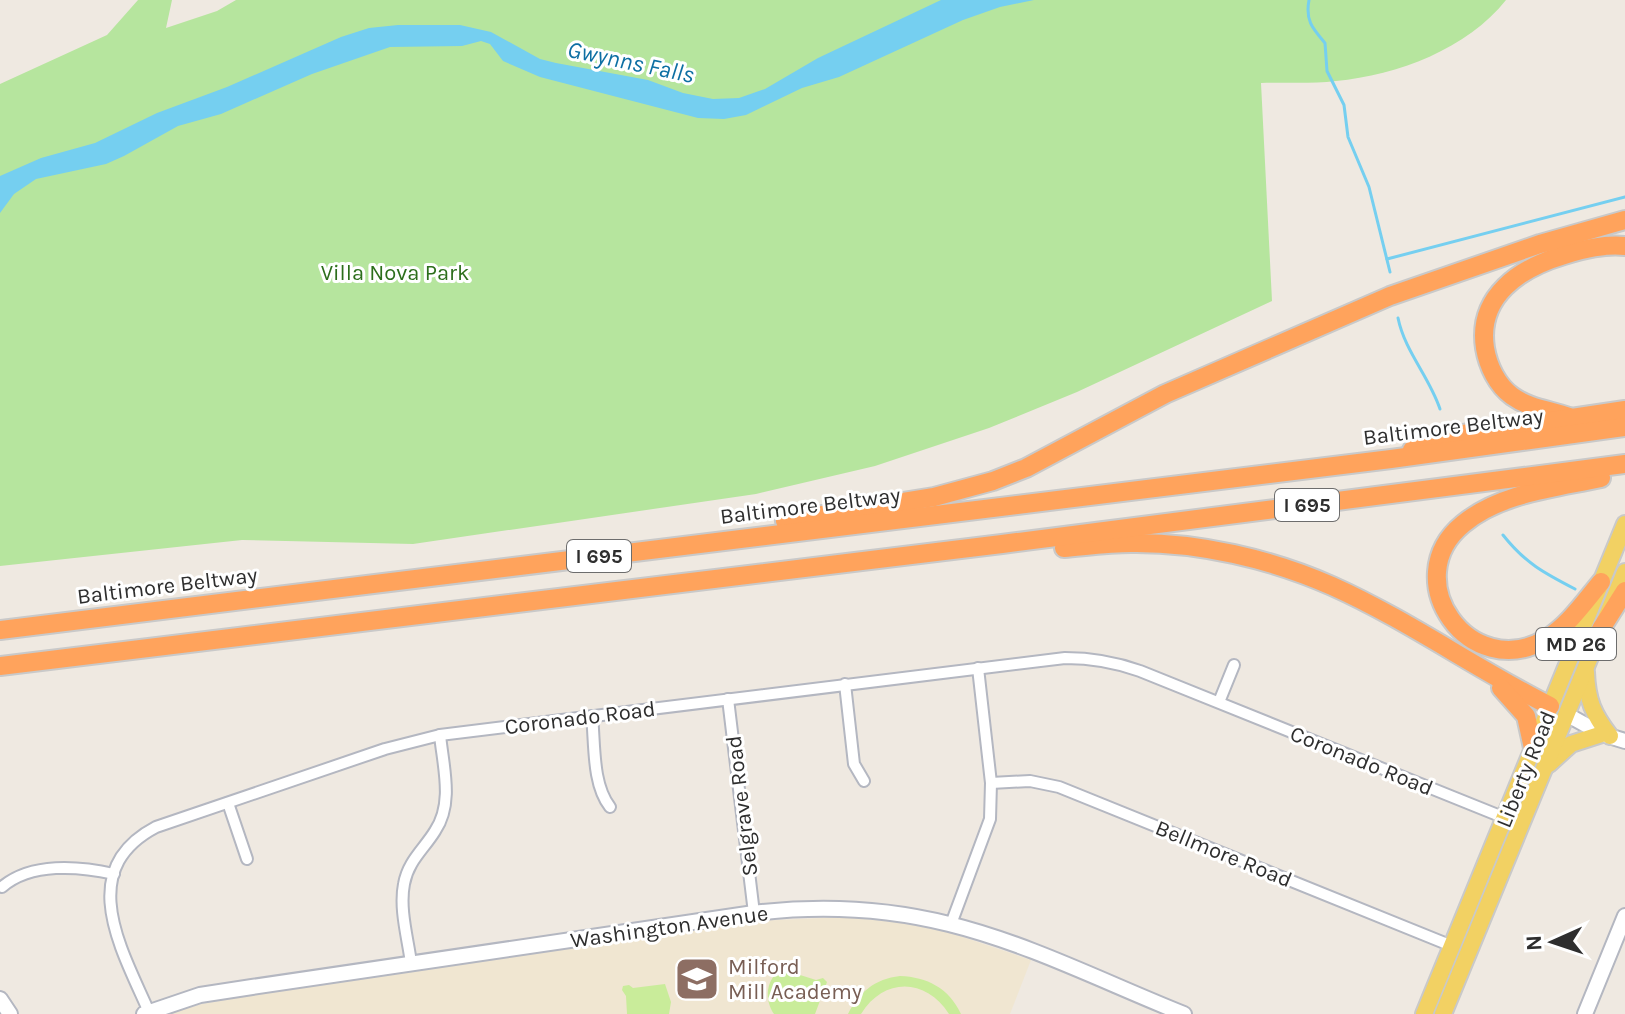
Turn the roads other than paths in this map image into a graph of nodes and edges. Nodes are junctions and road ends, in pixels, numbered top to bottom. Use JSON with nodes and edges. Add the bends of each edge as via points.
{"nodes":[{"id":1,"x":1625,"y":220,"type":"edge"},
{"id":2,"x":1625,"y":246,"type":"edge"},
{"id":3,"x":1625,"y":410,"type":"edge"},
{"id":4,"x":1569,"y":417,"type":"junction"},
{"id":5,"x":1625,"y":427,"type":"edge"},
{"id":6,"x":1391,"y":459,"type":"junction"},
{"id":7,"x":1618,"y":470,"type":"edge"},
{"id":8,"x":1625,"y":524,"type":"edge"},
{"id":9,"x":1002,"y":544,"type":"junction"},
{"id":10,"x":568,"y":559,"type":"junction"},
{"id":11,"x":1625,"y":572,"type":"edge"},
{"id":12,"x":1601,"y":582,"type":"junction"},
{"id":13,"x":1625,"y":591,"type":"edge"},
{"id":14,"x":1601,"y":629,"type":"junction"},
{"id":15,"x":0,"y":630,"type":"edge"},
{"id":16,"x":1234,"y":665,"type":"dead end"},
{"id":17,"x":0,"y":666,"type":"edge"},
{"id":18,"x":1586,"y":666,"type":"junction"},
{"id":19,"x":978,"y":668,"type":"junction"},
{"id":20,"x":1484,"y":672,"type":"junction"},
{"id":21,"x":845,"y":684,"type":"junction"},
{"id":22,"x":728,"y":699,"type":"junction"},
{"id":23,"x":1219,"y":702,"type":"junction"},
{"id":24,"x":1558,"y":710,"type":"junction"},
{"id":25,"x":592,"y":716,"type":"junction"},
{"id":26,"x":440,"y":735,"type":"junction"},
{"id":27,"x":1612,"y":737,"type":"edge"},
{"id":28,"x":1533,"y":748,"type":"junction"},
{"id":29,"x":1542,"y":771,"type":"junction"},
{"id":30,"x":864,"y":781,"type":"dead end"},
{"id":31,"x":991,"y":783,"type":"junction"},
{"id":32,"x":228,"y":803,"type":"junction"},
{"id":33,"x":610,"y":807,"type":"dead end"},
{"id":34,"x":1505,"y":818,"type":"junction"},
{"id":35,"x":247,"y":859,"type":"dead end"},
{"id":36,"x":114,"y":874,"type":"junction"},
{"id":37,"x":2,"y":887,"type":"dead end"},
{"id":38,"x":754,"y":913,"type":"junction"},
{"id":39,"x":1625,"y":916,"type":"edge"},
{"id":40,"x":951,"y":924,"type":"junction"},
{"id":41,"x":1452,"y":946,"type":"junction"},
{"id":42,"x":411,"y":963,"type":"junction"},
{"id":43,"x":0,"y":999,"type":"edge"},
{"id":44,"x":146,"y":1013,"type":"edge"},
{"id":45,"x":1179,"y":1013,"type":"edge"},
{"id":46,"x":10,"y":1014,"type":"edge"},
{"id":47,"x":1424,"y":1014,"type":"edge"},
{"id":48,"x":1443,"y":1014,"type":"edge"},
{"id":49,"x":1585,"y":1014,"type":"edge"}],
"edges":[{"from":1,"to":10,"type":"highway","via":[[1529,247],[1354,311],[1165,394],[993,481],[934,497]]},
{"from":2,"to":4,"type":"highway","via":[[1581,251],[1530,268],[1508,282],[1487,315],[1485,351],[1501,385],[1532,407]]},
{"from":3,"to":4,"type":"highway"},
{"from":4,"to":6,"type":"highway","via":[[1443,437]]},
{"from":5,"to":6,"type":"highway","name":"Baltimore Beltway","number":"I 695"},
{"from":6,"to":10,"type":"highway","name":"Baltimore Beltway","number":"I 695"},
{"from":7,"to":9,"type":"highway","number":"I 695"},
{"from":7,"to":12,"type":"highway","via":[[1518,496],[1472,517],[1448,541],[1437,573],[1439,595],[1453,623],[1481,645],[1505,650],[1550,637]]},
{"from":8,"to":12,"type":"main road","name":"Liberty Road","number":"MD 26"},
{"from":9,"to":17,"type":"highway","number":"I 695"},
{"from":9,"to":20,"type":"highway","via":[[1154,544],[1251,559],[1331,586],[1439,642]]},
{"from":10,"to":15,"type":"highway","name":"Baltimore Beltway","number":"I 695"},
{"from":11,"to":14,"type":"main road","name":"Liberty Road","number":"MD 26"},
{"from":12,"to":24,"type":"main road","name":"Liberty Road","number":"MD 26"},
{"from":13,"to":14,"type":"highway"},
{"from":14,"to":18,"type":"main road","name":"Liberty Road","number":"MD 26"},
{"from":16,"to":23,"type":"street"},
{"from":18,"to":24,"type":"main road","name":"Liberty Road","number":"MD 26"},
{"from":18,"to":27,"type":"main road","via":[[1588,701]]},
{"from":19,"to":21,"type":"street","name":"Coronado Road"},
{"from":19,"to":23,"type":"street","name":"Coronado Road","via":[[1065,658],[1102,661]]},
{"from":19,"to":31,"type":"street"},
{"from":20,"to":24,"type":"highway"},
{"from":20,"to":28,"type":"highway","via":[[1521,707]]},
{"from":21,"to":22,"type":"street","name":"Coronado Road"},
{"from":21,"to":30,"type":"street","via":[[854,764]]},
{"from":22,"to":25,"type":"street","name":"Coronado Road"},
{"from":22,"to":38,"type":"street","name":"Selgrave Road"},
{"from":23,"to":34,"type":"street","name":"Coronado Road"},
{"from":24,"to":27,"type":"main road"},
{"from":24,"to":28,"type":"main road","name":"Liberty Road","number":"MD 26"},
{"from":24,"to":29,"type":"main road","name":"Liberty Road","number":"MD 26"},
{"from":25,"to":26,"type":"street","name":"Coronado Road"},
{"from":25,"to":33,"type":"street","via":[[599,784]]},
{"from":26,"to":32,"type":"street","name":"Coronado Road"},
{"from":26,"to":42,"type":"street","via":[[446,804],[404,882]]},
{"from":27,"to":29,"type":"main road","via":[[1571,744]]},
{"from":28,"to":34,"type":"main road","name":"Liberty Road","number":"MD 26"},
{"from":29,"to":48,"type":"main road","name":"Liberty Road","number":"MD 26"},
{"from":31,"to":40,"type":"street","via":[[990,819]]},
{"from":31,"to":41,"type":"street","name":"Bellmore Road","via":[[1030,781],[1059,787]]},
{"from":32,"to":35,"type":"street"},
{"from":32,"to":36,"type":"street","name":"Coronado Road","via":[[145,833]]},
{"from":34,"to":41,"type":"main road","name":"Liberty Road","number":"MD 26"},
{"from":36,"to":37,"type":"street","via":[[58,869],[15,878]]},
{"from":36,"to":44,"type":"street","name":"Coronado Road","via":[[109,900],[112,927]]},
{"from":38,"to":40,"type":"main road","name":"Washington Avenue","via":[[845,909]]},
{"from":38,"to":42,"type":"main road","name":"Washington Avenue"},
{"from":39,"to":49,"type":"main road"},
{"from":40,"to":45,"type":"main road","name":"Washington Avenue"},
{"from":41,"to":47,"type":"main road","name":"Liberty Road","number":"MD 26"},
{"from":42,"to":44,"type":"main road","name":"Washington Avenue","via":[[200,995]]},
{"from":43,"to":46,"type":"main road"}]}
